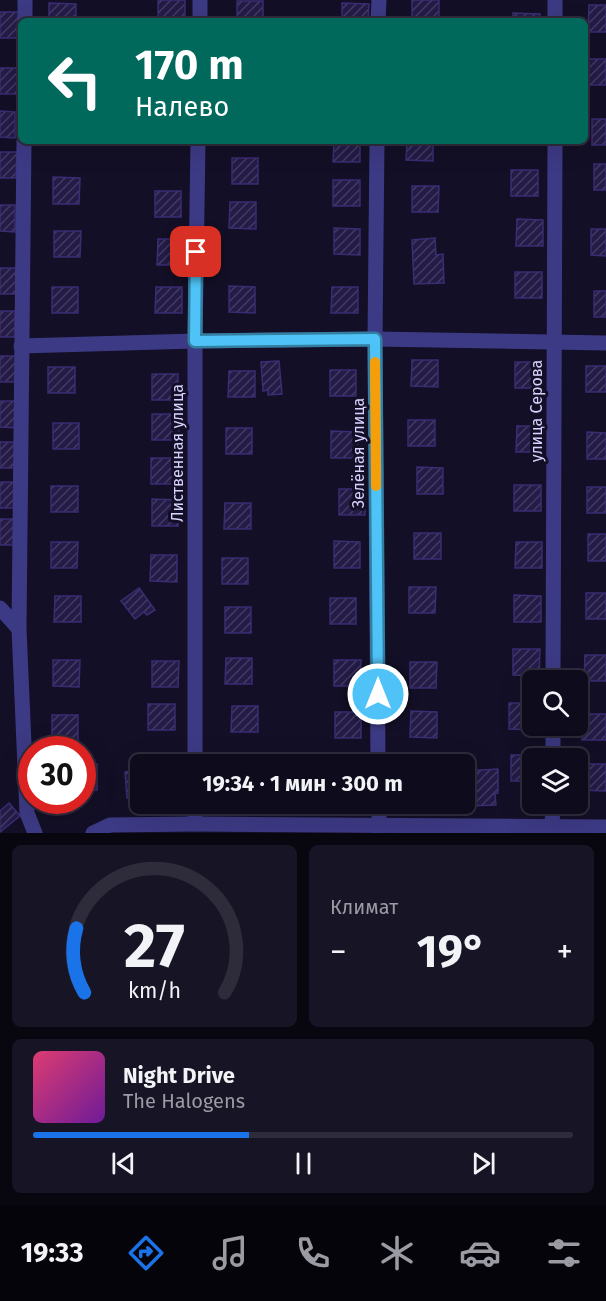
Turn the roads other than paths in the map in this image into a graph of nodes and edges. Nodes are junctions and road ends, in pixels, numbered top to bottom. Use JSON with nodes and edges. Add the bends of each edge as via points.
{"nodes":[{"id":1,"x":25,"y":0,"type":"edge"},
{"id":2,"x":200,"y":0,"type":"edge"},
{"id":3,"x":379,"y":0,"type":"edge"},
{"id":4,"x":555,"y":0,"type":"edge"},
{"id":5,"x":25,"y":18,"type":"edge"},
{"id":6,"x":200,"y":18,"type":"edge"},
{"id":7,"x":378,"y":18,"type":"edge"},
{"id":8,"x":555,"y":18,"type":"edge"},
{"id":9,"x":24,"y":144,"type":"edge"},
{"id":10,"x":198,"y":144,"type":"edge"},
{"id":11,"x":377,"y":144,"type":"edge"},
{"id":12,"x":555,"y":144,"type":"edge"},
{"id":13,"x":375,"y":339,"type":"junction"},
{"id":14,"x":195,"y":341,"type":"junction"},
{"id":15,"x":554,"y":342,"type":"junction"},
{"id":16,"x":606,"y":343,"type":"edge"},
{"id":17,"x":21,"y":346,"type":"junction"},
{"id":18,"x":0,"y":608,"type":"edge"},
{"id":19,"x":19,"y":629,"type":"junction"},
{"id":20,"x":553,"y":670,"type":"edge"},
{"id":21,"x":195,"y":754,"type":"edge"},
{"id":22,"x":378,"y":754,"type":"edge"},
{"id":23,"x":195,"y":814,"type":"edge"},
{"id":24,"x":553,"y":814,"type":"edge"},
{"id":25,"x":195,"y":824,"type":"junction"},
{"id":26,"x":552,"y":826,"type":"junction"},
{"id":27,"x":606,"y":827,"type":"edge"},
{"id":28,"x":379,"y":829,"type":"edge"},
{"id":29,"x":35,"y":833,"type":"edge"},
{"id":30,"x":93,"y":833,"type":"edge"}],
"edges":[{"from":1,"to":5,"type":"street"},
{"from":2,"to":6,"type":"street"},
{"from":3,"to":7,"type":"street"},
{"from":4,"to":8,"type":"street"},
{"from":9,"to":17,"type":"street"},
{"from":10,"to":14,"type":"street","name":"Лиственная улица"},
{"from":11,"to":13,"type":"street","name":"Зелёная улица"},
{"from":12,"to":15,"type":"street","name":"улица Серова"},
{"from":13,"to":14,"type":"street"},
{"from":13,"to":15,"type":"street"},
{"from":13,"to":22,"type":"street","name":"Зелёная улица"},
{"from":14,"to":17,"type":"street"},
{"from":14,"to":21,"type":"street","name":"Лиственная улица"},
{"from":15,"to":16,"type":"street"},
{"from":15,"to":20,"type":"street","name":"улица Серова"},
{"from":17,"to":19,"type":"street"},
{"from":18,"to":19,"type":"street"},
{"from":19,"to":29,"type":"street","via":[[27,813]]},
{"from":23,"to":25,"type":"street"},
{"from":24,"to":26,"type":"street"},
{"from":25,"to":28,"type":"street"},
{"from":25,"to":30,"type":"street","via":[[110,825]]},
{"from":26,"to":27,"type":"street"},
{"from":26,"to":28,"type":"street"}]}
